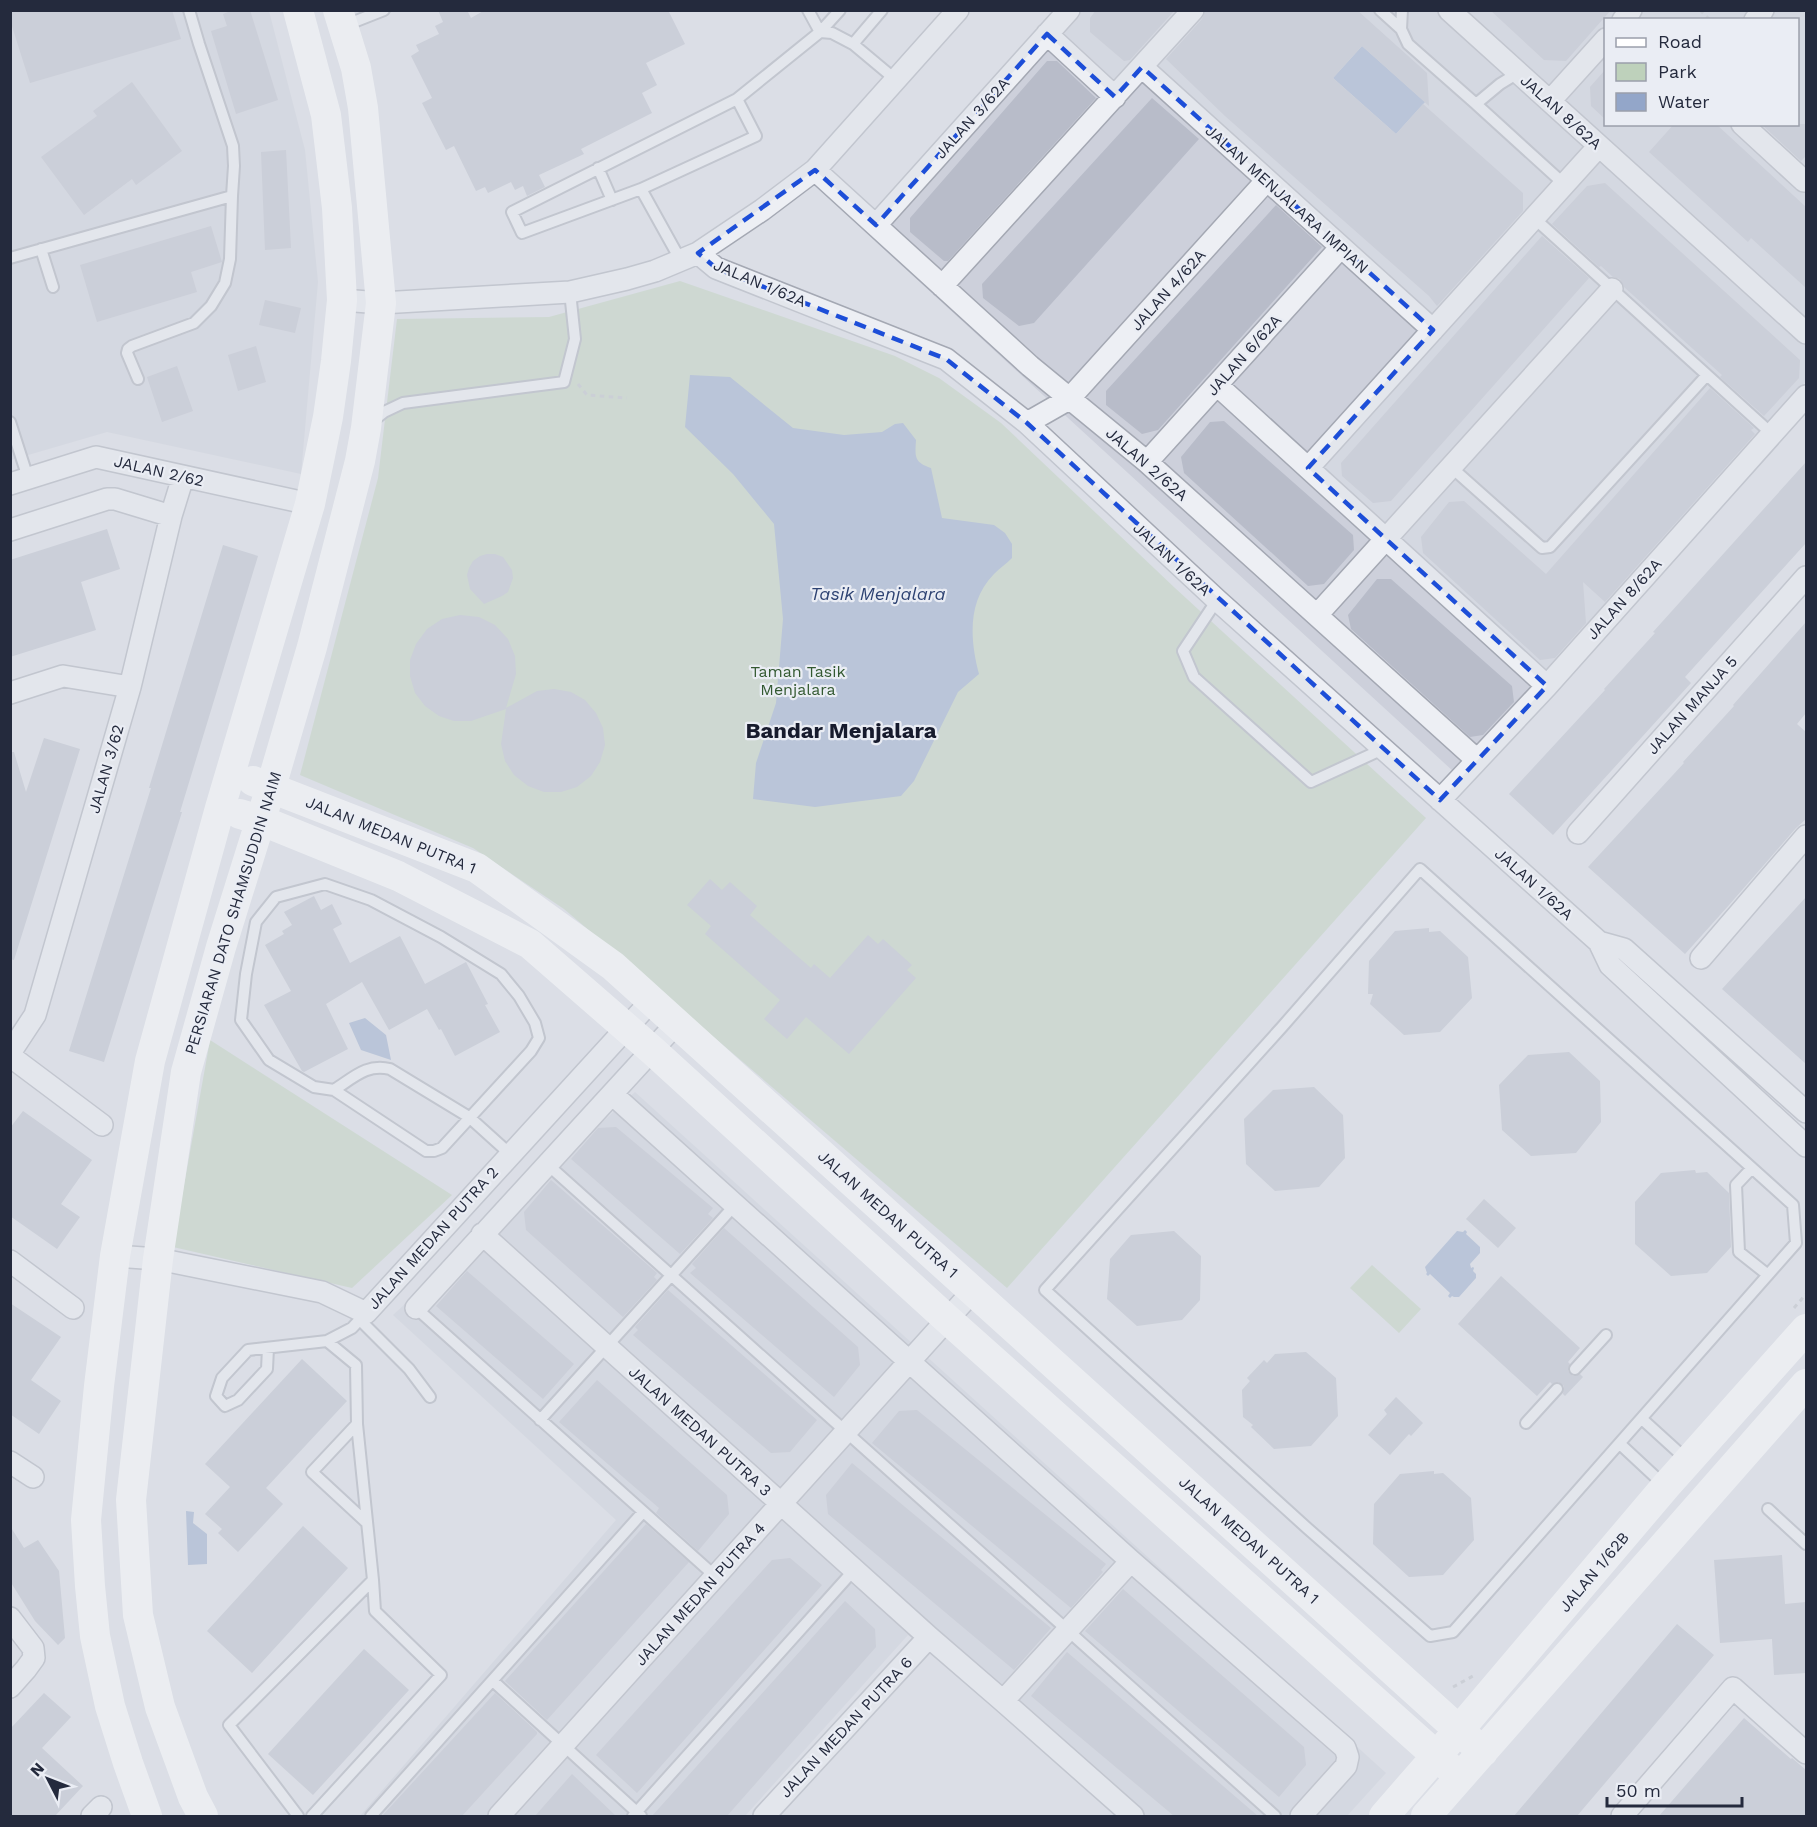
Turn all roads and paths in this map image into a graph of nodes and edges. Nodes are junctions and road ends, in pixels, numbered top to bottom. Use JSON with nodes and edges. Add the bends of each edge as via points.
{"nodes":[{"id":1,"x":189,"y":10,"type":"edge"},
{"id":2,"x":298,"y":10,"type":"edge"},
{"id":3,"x":384,"y":10,"type":"edge"},
{"id":4,"x":808,"y":10,"type":"edge"},
{"id":5,"x":840,"y":10,"type":"edge"},
{"id":6,"x":882,"y":10,"type":"edge"},
{"id":7,"x":958,"y":10,"type":"edge"},
{"id":8,"x":1069,"y":10,"type":"edge"},
{"id":9,"x":1193,"y":10,"type":"edge"},
{"id":10,"x":1380,"y":10,"type":"edge"},
{"id":11,"x":1402,"y":10,"type":"edge"},
{"id":12,"x":1449,"y":10,"type":"edge"},
{"id":13,"x":340,"y":18,"type":"edge"},
{"id":14,"x":1401,"y":29,"type":"junction"},
{"id":15,"x":820,"y":32,"type":"junction"},
{"id":16,"x":1047,"y":34,"type":"junction"},
{"id":17,"x":1604,"y":40,"type":"edge"},
{"id":18,"x":853,"y":44,"type":"junction"},
{"id":19,"x":1142,"y":67,"type":"junction"},
{"id":20,"x":1518,"y":73,"type":"junction"},
{"id":21,"x":896,"y":80,"type":"junction"},
{"id":22,"x":1115,"y":96,"type":"junction"},
{"id":23,"x":737,"y":99,"type":"junction"},
{"id":24,"x":1550,"y":101,"type":"junction"},
{"id":25,"x":1476,"y":104,"type":"junction"},
{"id":26,"x":1744,"y":126,"type":"edge"},
{"id":27,"x":1599,"y":146,"type":"junction"},
{"id":28,"x":598,"y":168,"type":"junction"},
{"id":29,"x":815,"y":170,"type":"junction"},
{"id":30,"x":1267,"y":180,"type":"junction"},
{"id":31,"x":1806,"y":182,"type":"edge"},
{"id":32,"x":1564,"y":184,"type":"junction"},
{"id":33,"x":641,"y":189,"type":"junction"},
{"id":34,"x":232,"y":196,"type":"junction"},
{"id":35,"x":612,"y":200,"type":"junction"},
{"id":36,"x":1534,"y":218,"type":"junction"},
{"id":37,"x":876,"y":225,"type":"junction"},
{"id":38,"x":1341,"y":247,"type":"junction"},
{"id":39,"x":41,"y":249,"type":"junction"},
{"id":40,"x":689,"y":257,"type":"junction"},
{"id":41,"x":10,"y":258,"type":"edge"},
{"id":42,"x":942,"y":286,"type":"junction"},
{"id":43,"x":53,"y":287,"type":"dead end"},
{"id":44,"x":1612,"y":289,"type":"junction"},
{"id":45,"x":570,"y":292,"type":"junction"},
{"id":46,"x":342,"y":300,"type":"junction"},
{"id":47,"x":381,"y":303,"type":"junction"},
{"id":48,"x":1804,"y":327,"type":"edge"},
{"id":49,"x":1433,"y":330,"type":"junction"},
{"id":50,"x":1707,"y":375,"type":"junction"},
{"id":51,"x":138,"y":379,"type":"dead end"},
{"id":52,"x":564,"y":382,"type":"junction"},
{"id":53,"x":1217,"y":385,"type":"junction"},
{"id":54,"x":1806,"y":396,"type":"edge"},
{"id":55,"x":627,"y":398,"type":"dead end"},
{"id":56,"x":1069,"y":399,"type":"junction"},
{"id":57,"x":10,"y":422,"type":"edge"},
{"id":58,"x":1027,"y":423,"type":"junction"},
{"id":59,"x":366,"y":428,"type":"junction"},
{"id":60,"x":1772,"y":434,"type":"junction"},
{"id":61,"x":1147,"y":462,"type":"junction"},
{"id":62,"x":1451,"y":467,"type":"junction"},
{"id":63,"x":1308,"y":468,"type":"junction"},
{"id":64,"x":183,"y":477,"type":"junction"},
{"id":65,"x":19,"y":481,"type":"edge"},
{"id":66,"x":309,"y":504,"type":"junction"},
{"id":67,"x":171,"y":516,"type":"junction"},
{"id":68,"x":11,"y":527,"type":"edge"},
{"id":69,"x":1386,"y":539,"type":"junction"},
{"id":70,"x":1806,"y":577,"type":"edge"},
{"id":71,"x":1217,"y":600,"type":"junction"},
{"id":72,"x":1317,"y":615,"type":"junction"},
{"id":73,"x":1547,"y":686,"type":"junction"},
{"id":74,"x":130,"y":687,"type":"junction"},
{"id":75,"x":10,"y":693,"type":"edge"},
{"id":76,"x":1383,"y":749,"type":"junction"},
{"id":77,"x":1477,"y":760,"type":"junction"},
{"id":78,"x":231,"y":774,"type":"junction"},
{"id":79,"x":271,"y":787,"type":"junction"},
{"id":80,"x":1440,"y":800,"type":"junction"},
{"id":81,"x":220,"y":808,"type":"junction"},
{"id":82,"x":260,"y":820,"type":"junction"},
{"id":83,"x":1578,"y":833,"type":"dead end"},
{"id":84,"x":1806,"y":836,"type":"edge"},
{"id":85,"x":1599,"y":942,"type":"junction"},
{"id":86,"x":1701,"y":958,"type":"dead end"},
{"id":87,"x":651,"y":1000,"type":"junction"},
{"id":88,"x":676,"y":1024,"type":"junction"},
{"id":89,"x":627,"y":1028,"type":"junction"},
{"id":90,"x":653,"y":1051,"type":"junction"},
{"id":91,"x":10,"y":1055,"type":"edge"},
{"id":92,"x":334,"y":1090,"type":"junction"},
{"id":93,"x":612,"y":1094,"type":"junction"},
{"id":94,"x":1806,"y":1112,"type":"edge"},
{"id":95,"x":469,"y":1118,"type":"junction"},
{"id":96,"x":102,"y":1125,"type":"dead end"},
{"id":97,"x":1806,"y":1146,"type":"edge"},
{"id":98,"x":510,"y":1154,"type":"junction"},
{"id":99,"x":548,"y":1164,"type":"junction"},
{"id":100,"x":1752,"y":1168,"type":"junction"},
{"id":101,"x":735,"y":1205,"type":"junction"},
{"id":102,"x":482,"y":1234,"type":"junction"},
{"id":103,"x":115,"y":1256,"type":"junction"},
{"id":104,"x":158,"y":1259,"type":"junction"},
{"id":105,"x":10,"y":1261,"type":"edge"},
{"id":106,"x":1768,"y":1275,"type":"junction"},
{"id":107,"x":671,"y":1276,"type":"junction"},
{"id":108,"x":973,"y":1291,"type":"junction"},
{"id":109,"x":73,"y":1308,"type":"dead end"},
{"id":110,"x":416,"y":1308,"type":"joint"},
{"id":111,"x":363,"y":1316,"type":"junction"},
{"id":112,"x":947,"y":1319,"type":"junction"},
{"id":113,"x":1806,"y":1329,"type":"edge"},
{"id":114,"x":1606,"y":1335,"type":"dead end"},
{"id":115,"x":327,"y":1341,"type":"junction"},
{"id":116,"x":268,"y":1347,"type":"junction"},
{"id":117,"x":607,"y":1347,"type":"junction"},
{"id":118,"x":909,"y":1362,"type":"junction"},
{"id":119,"x":1575,"y":1369,"type":"dead end"},
{"id":120,"x":1806,"y":1384,"type":"edge"},
{"id":121,"x":1557,"y":1389,"type":"dead end"},
{"id":122,"x":430,"y":1397,"type":"dead end"},
{"id":123,"x":1642,"y":1419,"type":"junction"},
{"id":124,"x":540,"y":1420,"type":"junction"},
{"id":125,"x":1526,"y":1423,"type":"dead end"},
{"id":126,"x":357,"y":1424,"type":"junction"},
{"id":127,"x":846,"y":1432,"type":"junction"},
{"id":128,"x":1620,"y":1444,"type":"junction"},
{"id":129,"x":1689,"y":1461,"type":"junction"},
{"id":130,"x":10,"y":1462,"type":"edge"},
{"id":131,"x":33,"y":1477,"type":"dead end"},
{"id":132,"x":1666,"y":1486,"type":"junction"},
{"id":133,"x":781,"y":1504,"type":"junction"},
{"id":134,"x":1768,"y":1509,"type":"dead end"},
{"id":135,"x":644,"y":1512,"type":"junction"},
{"id":136,"x":366,"y":1522,"type":"junction"},
{"id":137,"x":1806,"y":1544,"type":"edge"},
{"id":138,"x":1131,"y":1561,"type":"junction"},
{"id":139,"x":854,"y":1570,"type":"junction"},
{"id":140,"x":715,"y":1576,"type":"junction"},
{"id":141,"x":373,"y":1580,"type":"junction"},
{"id":142,"x":10,"y":1618,"type":"edge"},
{"id":143,"x":1068,"y":1630,"type":"junction"},
{"id":144,"x":928,"y":1637,"type":"junction"},
{"id":145,"x":493,"y":1681,"type":"junction"},
{"id":146,"x":10,"y":1687,"type":"edge"},
{"id":147,"x":1004,"y":1701,"type":"junction"},
{"id":148,"x":1459,"y":1730,"type":"junction"},
{"id":149,"x":563,"y":1745,"type":"junction"},
{"id":150,"x":1483,"y":1752,"type":"junction"},
{"id":151,"x":1806,"y":1753,"type":"edge"},
{"id":152,"x":1436,"y":1756,"type":"junction"},
{"id":153,"x":1460,"y":1777,"type":"junction"},
{"id":154,"x":637,"y":1815,"type":"edge"},
{"id":155,"x":147,"y":1816,"type":"edge"},
{"id":156,"x":203,"y":1816,"type":"edge"},
{"id":157,"x":298,"y":1816,"type":"edge"},
{"id":158,"x":312,"y":1816,"type":"edge"},
{"id":159,"x":371,"y":1816,"type":"edge"},
{"id":160,"x":499,"y":1816,"type":"edge"},
{"id":161,"x":764,"y":1816,"type":"edge"},
{"id":162,"x":1133,"y":1816,"type":"edge"},
{"id":163,"x":1275,"y":1816,"type":"edge"},
{"id":164,"x":1301,"y":1816,"type":"edge"},
{"id":165,"x":1384,"y":1816,"type":"edge"},
{"id":166,"x":1426,"y":1816,"type":"edge"},
{"id":167,"x":1622,"y":1816,"type":"edge"}],
"edges":[{"from":1,"to":34,"type":"lane","via":[[233,146]]},
{"from":2,"to":46,"type":"main road","via":[[326,115]]},
{"from":3,"to":13,"type":"lane"},
{"from":4,"to":15,"type":"lane"},
{"from":5,"to":15,"type":"lane"},
{"from":6,"to":18,"type":"lane"},
{"from":7,"to":21,"type":"street","name":"JALAN 1/62A"},
{"from":8,"to":16,"type":"street","name":"JALAN 3/62A"},
{"from":9,"to":19,"type":"street"},
{"from":10,"to":14,"type":"lane"},
{"from":11,"to":14,"type":"lane"},
{"from":12,"to":20,"type":"street","name":"JALAN 8/62A"},
{"from":13,"to":47,"type":"main road","name":"PERSIARAN DATO SHAMSUDDIN NAIM","via":[[356,68],[363,108]]},
{"from":14,"to":25,"type":"lane","via":[[1408,44]]},
{"from":15,"to":18,"type":"lane","via":[[832,33]]},
{"from":15,"to":23,"type":"lane"},
{"from":16,"to":22,"type":"street"},
{"from":16,"to":37,"type":"street","name":"JALAN 3/62A"},
{"from":17,"to":24,"type":"street"},
{"from":18,"to":21,"type":"lane"},
{"from":19,"to":22,"type":"street"},
{"from":19,"to":30,"type":"street","name":"JALAN MENJALARA IMPIAN"},
{"from":20,"to":24,"type":"street","name":"JALAN 8/62A"},
{"from":20,"to":25,"type":"lane"},
{"from":21,"to":29,"type":"street","name":"JALAN 1/62A"},
{"from":22,"to":42,"type":"street"},
{"from":23,"to":28,"type":"lane"},
{"from":23,"to":33,"type":"lane","via":[[756,136]]},
{"from":24,"to":27,"type":"street","name":"JALAN 8/62A"},
{"from":25,"to":32,"type":"lane"},
{"from":26,"to":31,"type":"street"},
{"from":27,"to":32,"type":"street"},
{"from":27,"to":48,"type":"street","name":"JALAN 8/62A"},
{"from":28,"to":35,"type":"lane"},
{"from":28,"to":35,"type":"lane","via":[[512,212],[522,233]]},
{"from":29,"to":37,"type":"street","name":"JALAN 2/62A"},
{"from":29,"to":40,"type":"street","name":"JALAN 1/62A"},
{"from":30,"to":38,"type":"street","name":"JALAN MENJALARA IMPIAN"},
{"from":30,"to":56,"type":"street","name":"JALAN 4/62A"},
{"from":32,"to":36,"type":"street"},
{"from":33,"to":35,"type":"lane"},
{"from":33,"to":40,"type":"lane"},
{"from":34,"to":39,"type":"lane"},
{"from":34,"to":51,"type":"lane","via":[[230,259],[225,283],[211,306],[194,323],[128,349]]},
{"from":36,"to":44,"type":"lane"},
{"from":36,"to":49,"type":"street"},
{"from":37,"to":42,"type":"street","name":"JALAN 2/62A"},
{"from":38,"to":49,"type":"street","name":"JALAN MENJALARA IMPIAN"},
{"from":38,"to":53,"type":"street","name":"JALAN 6/62A"},
{"from":39,"to":41,"type":"lane"},
{"from":39,"to":43,"type":"lane"},
{"from":40,"to":45,"type":"street","name":"JALAN 1/62A","via":[[655,271]]},
{"from":40,"to":58,"type":"street","name":"JALAN 1/62A","via":[[946,358]]},
{"from":42,"to":56,"type":"street","name":"JALAN 2/62A"},
{"from":44,"to":50,"type":"lane"},
{"from":44,"to":62,"type":"street"},
{"from":45,"to":47,"type":"street","name":"JALAN 1/62A"},
{"from":45,"to":52,"type":"lane","via":[[575,339]]},
{"from":46,"to":47,"type":"street","name":"JALAN 1/62A"},
{"from":46,"to":66,"type":"main road","via":[[328,417]]},
{"from":47,"to":59,"type":"main road","name":"PERSIARAN DATO SHAMSUDDIN NAIM"},
{"from":49,"to":63,"type":"street"},
{"from":50,"to":60,"type":"lane"},
{"from":50,"to":62,"type":"lane","via":[[1550,547],[1542,548]]},
{"from":52,"to":55,"type":"path","via":[[575,380],[586,395]]},
{"from":52,"to":59,"type":"lane","via":[[403,403],[384,412]]},
{"from":53,"to":61,"type":"street","name":"JALAN 6/62A"},
{"from":53,"to":63,"type":"street"},
{"from":54,"to":60,"type":"street","name":"JALAN 8/62A"},
{"from":56,"to":58,"type":"street","name":"JALAN 4/62A"},
{"from":56,"to":61,"type":"street","name":"JALAN 2/62A"},
{"from":57,"to":65,"type":"lane"},
{"from":58,"to":71,"type":"street","name":"JALAN 1/62A"},
{"from":59,"to":79,"type":"main road","name":"PERSIARAN DATO SHAMSUDDIN NAIM","via":[[312,647]]},
{"from":60,"to":73,"type":"street","name":"JALAN 8/62A"},
{"from":61,"to":72,"type":"street","name":"JALAN 2/62A"},
{"from":62,"to":69,"type":"street"},
{"from":63,"to":69,"type":"street"},
{"from":64,"to":65,"type":"street","name":"JALAN 2/62","via":[[96,457]]},
{"from":64,"to":66,"type":"street","name":"JALAN 2/62"},
{"from":64,"to":67,"type":"street","name":"JALAN 3/62"},
{"from":66,"to":78,"type":"main road"},
{"from":67,"to":68,"type":"street","via":[[107,499]]},
{"from":67,"to":74,"type":"street","name":"JALAN 3/62"},
{"from":69,"to":72,"type":"street"},
{"from":69,"to":73,"type":"street"},
{"from":70,"to":83,"type":"street","name":"JALAN MANJA 5"},
{"from":71,"to":76,"type":"street","name":"JALAN 1/62A"},
{"from":71,"to":76,"type":"lane","via":[[1183,651],[1194,677],[1311,783]]},
{"from":72,"to":77,"type":"street","name":"JALAN 2/62A"},
{"from":73,"to":77,"type":"street","name":"JALAN 8/62A"},
{"from":74,"to":75,"type":"street","via":[[63,676]]},
{"from":74,"to":91,"type":"street","name":"JALAN 3/62","via":[[35,1015]]},
{"from":76,"to":80,"type":"street","name":"JALAN 1/62A"},
{"from":77,"to":80,"type":"street","name":"JALAN 8/62A"},
{"from":78,"to":79,"type":"main road","name":"JALAN MEDAN PUTRA 1"},
{"from":78,"to":81,"type":"main road"},
{"from":79,"to":82,"type":"main road","name":"PERSIARAN DATO SHAMSUDDIN NAIM"},
{"from":79,"to":87,"type":"main road","name":"JALAN MEDAN PUTRA 1","via":[[477,868],[613,966]]},
{"from":80,"to":85,"type":"street","name":"JALAN 1/62A"},
{"from":81,"to":82,"type":"main road"},
{"from":81,"to":103,"type":"main road","via":[[150,1061]]},
{"from":82,"to":89,"type":"main road","via":[[398,876],[530,944]]},
{"from":82,"to":104,"type":"main road","name":"PERSIARAN DATO SHAMSUDDIN NAIM","via":[[186,1072]]},
{"from":84,"to":86,"type":"street"},
{"from":85,"to":94,"type":"street","name":"JALAN 1/62A","via":[[1624,949]]},
{"from":85,"to":97,"type":"street","name":"JALAN 1/62A","via":[[1610,965]]},
{"from":87,"to":88,"type":"main road","name":"JALAN MEDAN PUTRA 1"},
{"from":87,"to":89,"type":"street","name":"JALAN MEDAN PUTRA 2"},
{"from":88,"to":90,"type":"street"},
{"from":88,"to":108,"type":"main road","name":"JALAN MEDAN PUTRA 1"},
{"from":89,"to":90,"type":"main road"},
{"from":89,"to":98,"type":"street","name":"JALAN MEDAN PUTRA 2"},
{"from":90,"to":93,"type":"street"},
{"from":90,"to":112,"type":"main road"},
{"from":91,"to":96,"type":"street"},
{"from":92,"to":95,"type":"lane","via":[[379,1066]]},
{"from":92,"to":95,"type":"lane","via":[[426,1151],[442,1148]]},
{"from":92,"to":95,"type":"lane","via":[[314,1087],[269,1060],[241,1020],[256,922],[276,897],[325,884],[371,900],[441,937],[501,974],[519,996],[539,1038]]},
{"from":93,"to":99,"type":"street"},
{"from":93,"to":101,"type":"street"},
{"from":95,"to":98,"type":"lane"},
{"from":98,"to":111,"type":"street","name":"JALAN MEDAN PUTRA 2"},
{"from":99,"to":102,"type":"street"},
{"from":99,"to":107,"type":"lane"},
{"from":100,"to":106,"type":"lane","via":[[1736,1185],[1739,1252]]},
{"from":100,"to":106,"type":"lane","via":[[1793,1204],[1796,1243]]},
{"from":100,"to":128,"type":"lane","via":[[1420,869],[1045,1290],[1430,1636],[1453,1632]]},
{"from":101,"to":107,"type":"lane"},
{"from":101,"to":118,"type":"street"},
{"from":102,"to":110,"type":"street"},
{"from":102,"to":117,"type":"street","name":"JALAN MEDAN PUTRA 3"},
{"from":103,"to":104,"type":"street","name":"JALAN MEDAN PUTRA 2"},
{"from":103,"to":155,"type":"main road","via":[[86,1520],[95,1636],[110,1706]]},
{"from":104,"to":111,"type":"street","name":"JALAN MEDAN PUTRA 2","via":[[322,1292]]},
{"from":104,"to":156,"type":"main road","name":"PERSIARAN DATO SHAMSUDDIN NAIM","via":[[131,1500],[138,1615],[160,1707]]},
{"from":105,"to":109,"type":"street"},
{"from":106,"to":123,"type":"lane"},
{"from":107,"to":117,"type":"lane"},
{"from":107,"to":127,"type":"lane"},
{"from":108,"to":112,"type":"street","name":"JALAN MEDAN PUTRA 4"},
{"from":108,"to":148,"type":"main road","name":"JALAN MEDAN PUTRA 1"},
{"from":110,"to":124,"type":"lane"},
{"from":111,"to":115,"type":"lane","via":[[352,1328]]},
{"from":111,"to":122,"type":"lane"},
{"from":112,"to":118,"type":"street","name":"JALAN MEDAN PUTRA 4"},
{"from":112,"to":152,"type":"main road"},
{"from":113,"to":129,"type":"main road","name":"JALAN 1/62B"},
{"from":114,"to":119,"type":"lane"},
{"from":115,"to":116,"type":"lane"},
{"from":115,"to":126,"type":"lane","via":[[356,1365]]},
{"from":116,"to":116,"type":"lane","via":[[248,1350],[222,1378],[216,1396],[225,1406],[238,1400],[267,1369]]},
{"from":117,"to":124,"type":"lane"},
{"from":117,"to":133,"type":"street","name":"JALAN MEDAN PUTRA 3"},
{"from":118,"to":127,"type":"street","name":"JALAN MEDAN PUTRA 4"},
{"from":118,"to":138,"type":"street"},
{"from":120,"to":150,"type":"main road","name":"JALAN 1/62B"},
{"from":121,"to":125,"type":"lane"},
{"from":123,"to":128,"type":"lane"},
{"from":123,"to":129,"type":"lane"},
{"from":124,"to":135,"type":"lane"},
{"from":126,"to":136,"type":"lane"},
{"from":126,"to":136,"type":"lane","via":[[312,1472]]},
{"from":127,"to":133,"type":"street","name":"JALAN MEDAN PUTRA 4"},
{"from":127,"to":143,"type":"lane"},
{"from":128,"to":132,"type":"lane"},
{"from":129,"to":132,"type":"main road","name":"JALAN 1/62B"},
{"from":130,"to":131,"type":"street"},
{"from":132,"to":148,"type":"main road","name":"JALAN 1/62B"},
{"from":133,"to":139,"type":"street","name":"JALAN MEDAN PUTRA 3"},
{"from":133,"to":140,"type":"street","name":"JALAN MEDAN PUTRA 4"},
{"from":134,"to":137,"type":"lane"},
{"from":135,"to":140,"type":"lane"},
{"from":135,"to":145,"type":"lane"},
{"from":136,"to":141,"type":"lane"},
{"from":138,"to":143,"type":"street"},
{"from":138,"to":164,"type":"street","via":[[1346,1748],[1346,1766]]},
{"from":139,"to":144,"type":"street","name":"JALAN MEDAN PUTRA 3"},
{"from":139,"to":154,"type":"lane"},
{"from":140,"to":149,"type":"street","name":"JALAN MEDAN PUTRA 4"},
{"from":141,"to":157,"type":"lane","via":[[229,1725]]},
{"from":141,"to":158,"type":"lane","via":[[375,1611],[441,1675]]},
{"from":142,"to":146,"type":"street","via":[[33,1648],[34,1658]]},
{"from":143,"to":147,"type":"street"},
{"from":143,"to":163,"type":"lane"},
{"from":144,"to":147,"type":"street","name":"JALAN MEDAN PUTRA 3"},
{"from":144,"to":161,"type":"street","name":"JALAN MEDAN PUTRA 6"},
{"from":145,"to":149,"type":"lane"},
{"from":145,"to":159,"type":"lane"},
{"from":147,"to":162,"type":"street","name":"JALAN MEDAN PUTRA 3"},
{"from":148,"to":150,"type":"main road","name":"JALAN MEDAN PUTRA 1"},
{"from":148,"to":152,"type":"main road","name":"JALAN 1/62B"},
{"from":149,"to":154,"type":"lane"},
{"from":149,"to":160,"type":"street","name":"JALAN MEDAN PUTRA 4"},
{"from":150,"to":153,"type":"main road","name":"JALAN 1/62B"},
{"from":151,"to":167,"type":"street","via":[[1733,1688]]},
{"from":152,"to":153,"type":"main road"},
{"from":152,"to":165,"type":"main road","name":"JALAN 1/62B"},
{"from":153,"to":166,"type":"main road","name":"JALAN 1/62B"}]}
